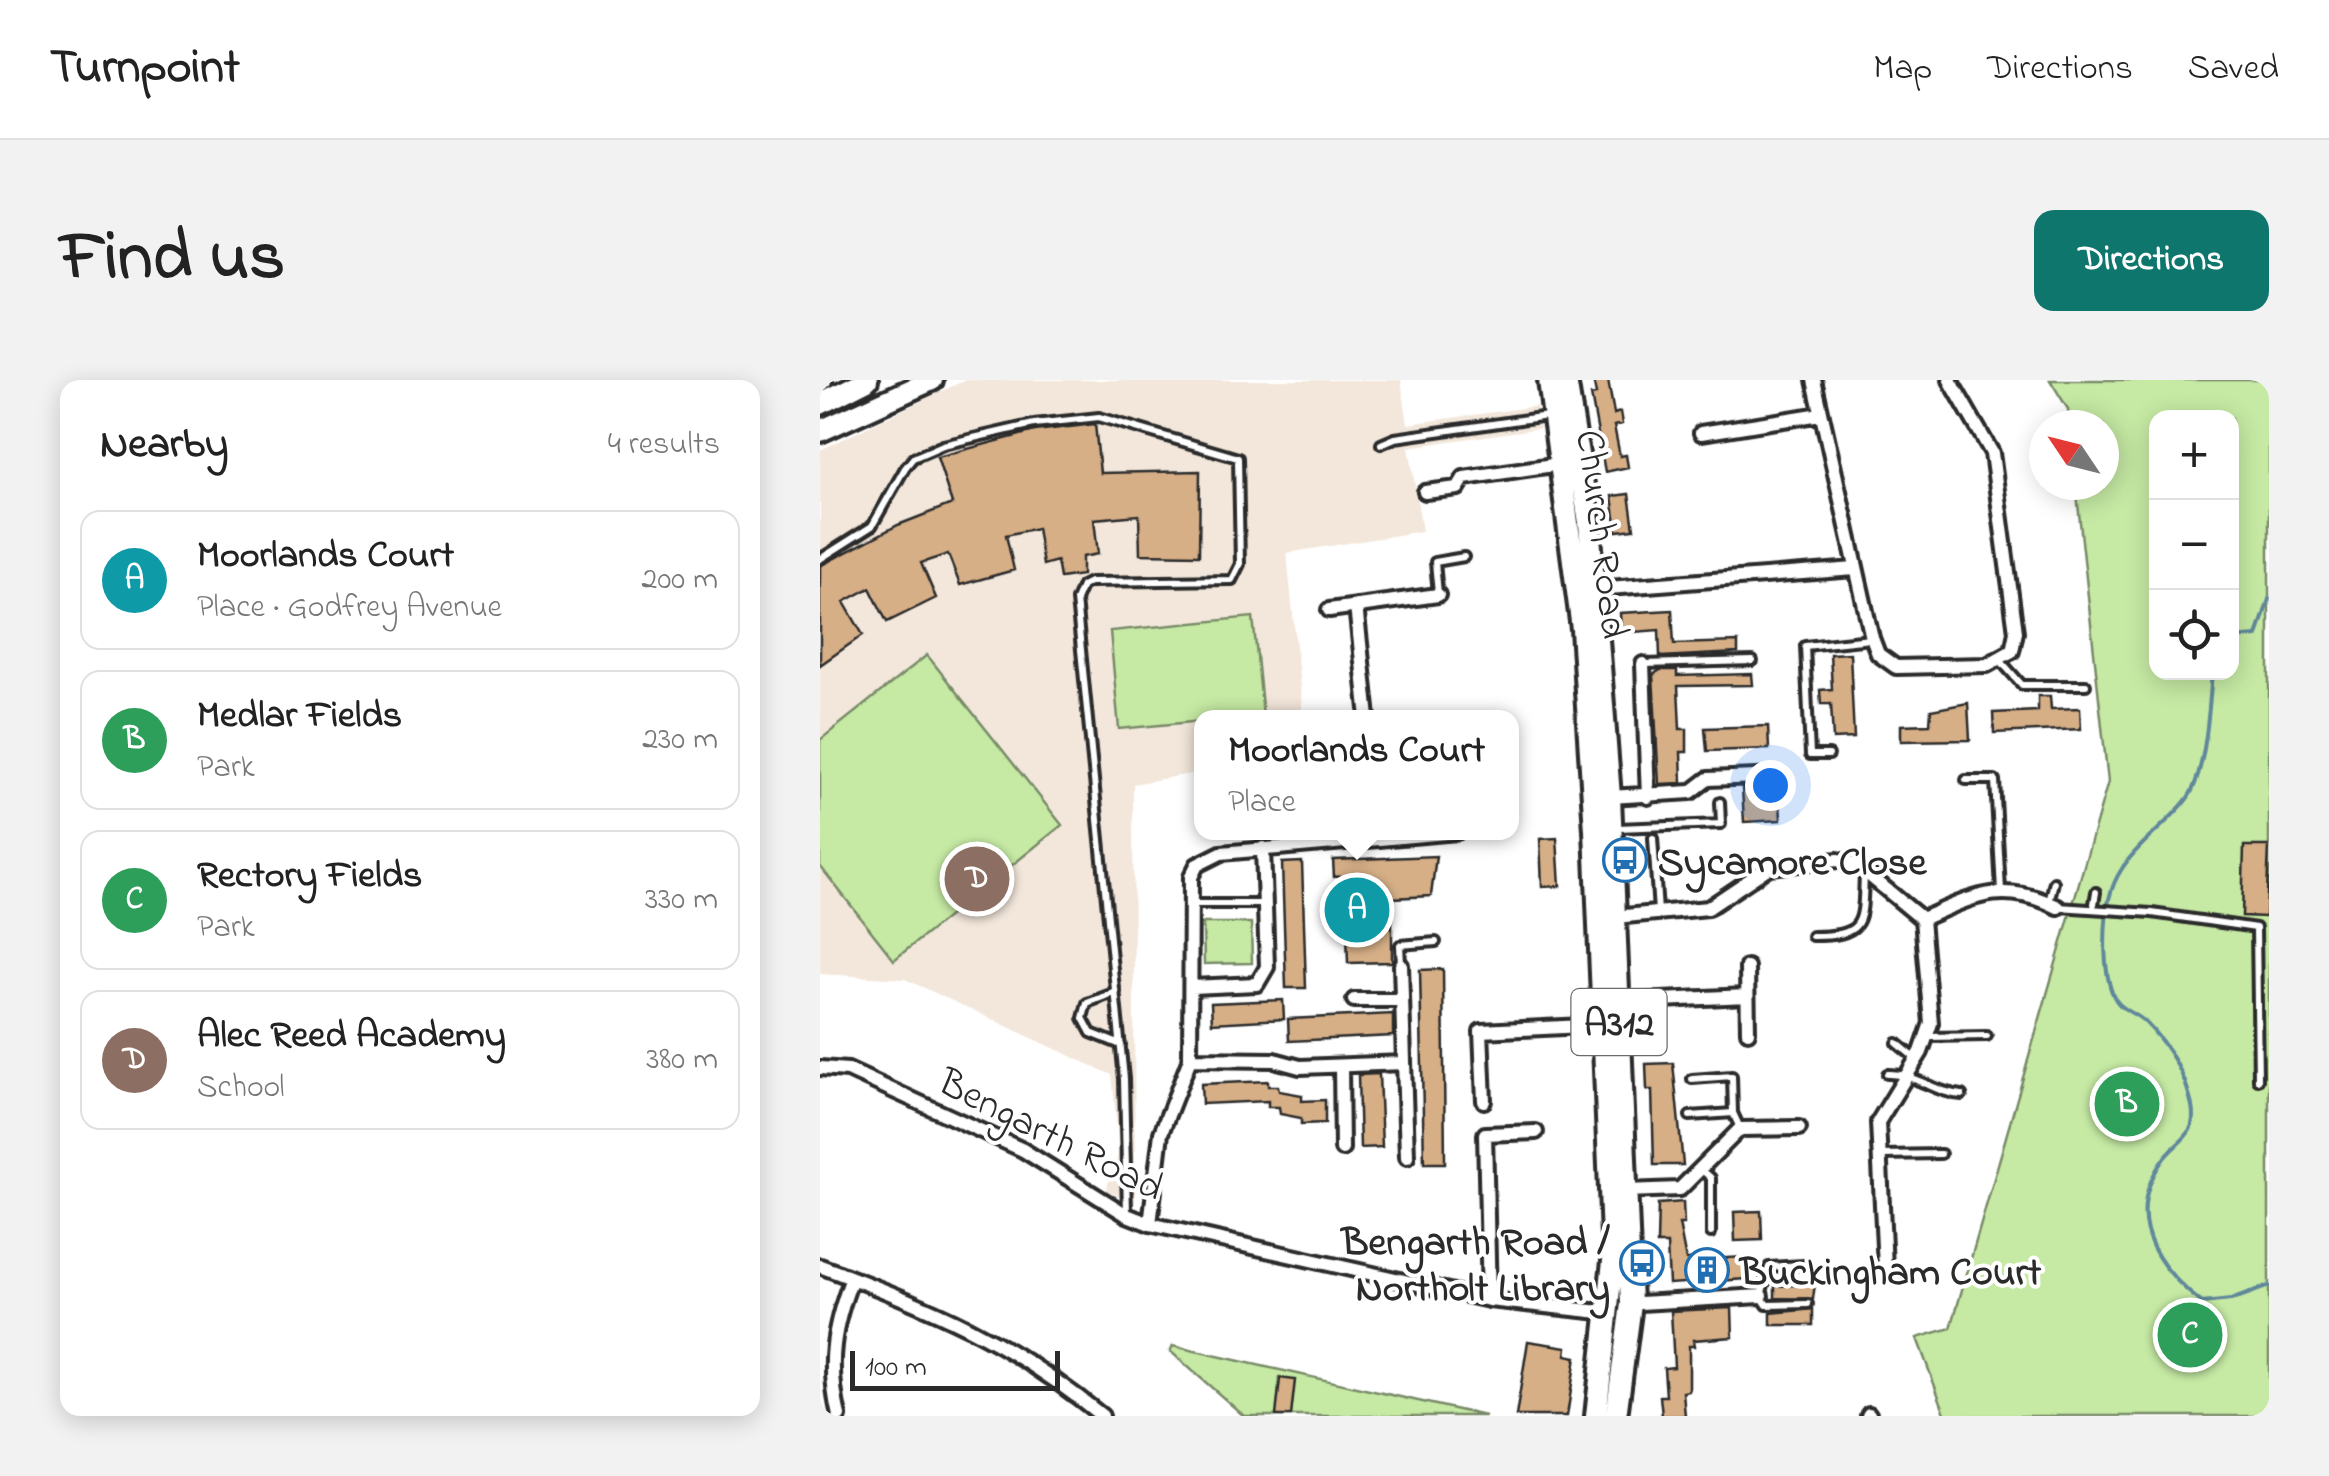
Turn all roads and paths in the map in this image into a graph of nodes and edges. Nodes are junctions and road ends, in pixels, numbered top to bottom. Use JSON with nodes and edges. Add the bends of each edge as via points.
{"nodes":[{"id":1,"x":867,"y":380,"type":"edge"},
{"id":2,"x":932,"y":380,"type":"edge"},
{"id":3,"x":1549,"y":380,"type":"edge"},
{"id":4,"x":1566,"y":380,"type":"edge"},
{"id":5,"x":1814,"y":380,"type":"edge"},
{"id":6,"x":1950,"y":380,"type":"edge"},
{"id":7,"x":820,"y":404,"type":"edge"},
{"id":8,"x":1821,"y":414,"type":"junction"},
{"id":9,"x":1554,"y":415,"type":"junction"},
{"id":10,"x":820,"y":431,"type":"edge"},
{"id":11,"x":1701,"y":433,"type":"dead end"},
{"id":12,"x":1381,"y":444,"type":"dead end"},
{"id":13,"x":1560,"y":464,"type":"junction"},
{"id":14,"x":1425,"y":492,"type":"dead end"},
{"id":15,"x":1464,"y":557,"type":"dead end"},
{"id":16,"x":820,"y":559,"type":"edge"},
{"id":17,"x":1856,"y":569,"type":"junction"},
{"id":18,"x":1595,"y":589,"type":"junction"},
{"id":19,"x":1438,"y":595,"type":"joint"},
{"id":20,"x":1356,"y":606,"type":"junction"},
{"id":21,"x":1330,"y":610,"type":"dead end"},
{"id":22,"x":1872,"y":638,"type":"junction"},
{"id":23,"x":1998,"y":658,"type":"junction"},
{"id":24,"x":1753,"y":661,"type":"dead end"},
{"id":25,"x":1643,"y":664,"type":"joint"},
{"id":26,"x":2086,"y":685,"type":"dead end"},
{"id":27,"x":1367,"y":710,"type":"edge"},
{"id":28,"x":1828,"y":755,"type":"dead end"},
{"id":29,"x":1782,"y":776,"type":"dead end"},
{"id":30,"x":1966,"y":780,"type":"dead end"},
{"id":31,"x":1648,"y":797,"type":"junction"},
{"id":32,"x":1610,"y":798,"type":"junction"},
{"id":33,"x":1720,"y":802,"type":"dead end"},
{"id":34,"x":1611,"y":829,"type":"junction"},
{"id":35,"x":1654,"y":838,"type":"dead end"},
{"id":36,"x":1349,"y":840,"type":"edge"},
{"id":37,"x":1263,"y":848,"type":"junction"},
{"id":38,"x":1864,"y":871,"type":"junction"},
{"id":39,"x":2054,"y":882,"type":"dead end"},
{"id":40,"x":2001,"y":892,"type":"junction"},
{"id":41,"x":2096,"y":892,"type":"dead end"},
{"id":42,"x":1191,"y":904,"type":"junction"},
{"id":43,"x":1265,"y":904,"type":"junction"},
{"id":44,"x":2053,"y":905,"type":"junction"},
{"id":45,"x":2097,"y":906,"type":"junction"},
{"id":46,"x":1658,"y":913,"type":"junction"},
{"id":47,"x":1615,"y":916,"type":"junction"},
{"id":48,"x":1922,"y":919,"type":"junction"},
{"id":49,"x":1812,"y":936,"type":"dead end"},
{"id":50,"x":1436,"y":942,"type":"dead end"},
{"id":51,"x":1401,"y":965,"type":"joint"},
{"id":52,"x":1746,"y":966,"type":"dead end"},
{"id":53,"x":1192,"y":987,"type":"junction"},
{"id":54,"x":1116,"y":992,"type":"junction"},
{"id":55,"x":1747,"y":996,"type":"junction"},
{"id":56,"x":1354,"y":1000,"type":"dead end"},
{"id":57,"x":1402,"y":1000,"type":"junction"},
{"id":58,"x":1618,"y":1002,"type":"junction"},
{"id":59,"x":1604,"y":1025,"type":"junction"},
{"id":60,"x":1748,"y":1032,"type":"dead end"},
{"id":61,"x":1986,"y":1036,"type":"dead end"},
{"id":62,"x":1928,"y":1038,"type":"junction"},
{"id":63,"x":1897,"y":1043,"type":"dead end"},
{"id":64,"x":1121,"y":1045,"type":"junction"},
{"id":65,"x":1190,"y":1059,"type":"junction"},
{"id":66,"x":1916,"y":1059,"type":"junction"},
{"id":67,"x":1404,"y":1063,"type":"junction"},
{"id":68,"x":1341,"y":1066,"type":"junction"},
{"id":69,"x":820,"y":1068,"type":"edge"},
{"id":70,"x":1906,"y":1073,"type":"junction"},
{"id":71,"x":1887,"y":1074,"type":"dead end"},
{"id":72,"x":1692,"y":1080,"type":"dead end"},
{"id":73,"x":2258,"y":1080,"type":"dead end"},
{"id":74,"x":1962,"y":1095,"type":"dead end"},
{"id":75,"x":1484,"y":1101,"type":"dead end"},
{"id":76,"x":1733,"y":1113,"type":"junction"},
{"id":77,"x":1690,"y":1116,"type":"dead end"},
{"id":78,"x":1799,"y":1128,"type":"dead end"},
{"id":79,"x":1740,"y":1129,"type":"junction"},
{"id":80,"x":1536,"y":1132,"type":"dead end"},
{"id":81,"x":1342,"y":1149,"type":"dead end"},
{"id":82,"x":1941,"y":1154,"type":"dead end"},
{"id":83,"x":1880,"y":1155,"type":"junction"},
{"id":84,"x":1407,"y":1157,"type":"dead end"},
{"id":85,"x":1702,"y":1170,"type":"junction"},
{"id":86,"x":1626,"y":1191,"type":"junction"},
{"id":87,"x":1127,"y":1214,"type":"junction"},
{"id":88,"x":1150,"y":1224,"type":"junction"},
{"id":89,"x":1711,"y":1233,"type":"dead end"},
{"id":90,"x":1804,"y":1265,"type":"dead end"},
{"id":91,"x":820,"y":1266,"type":"edge"},
{"id":92,"x":1885,"y":1268,"type":"dead end"},
{"id":93,"x":852,"y":1278,"type":"junction"},
{"id":94,"x":1760,"y":1296,"type":"junction"},
{"id":95,"x":1489,"y":1300,"type":"junction"},
{"id":96,"x":1636,"y":1303,"type":"junction"},
{"id":97,"x":1808,"y":1304,"type":"dead end"},
{"id":98,"x":1610,"y":1313,"type":"junction"},
{"id":99,"x":825,"y":1379,"type":"edge"},
{"id":100,"x":839,"y":1416,"type":"edge"},
{"id":101,"x":1102,"y":1416,"type":"edge"},
{"id":102,"x":1596,"y":1416,"type":"edge"},
{"id":103,"x":1616,"y":1416,"type":"edge"}],
"edges":[{"from":1,"to":7,"type":"highway"},
{"from":2,"to":10,"type":"highway"},
{"from":3,"to":9,"type":"highway","name":"Church Road","number":"A312"},
{"from":4,"to":18,"type":"highway","name":"Church Road","number":"A312"},
{"from":5,"to":8,"type":"street"},
{"from":6,"to":23,"type":"street","via":[[1992,452],[2016,632],[2012,650]]},
{"from":8,"to":11,"type":"street"},
{"from":8,"to":17,"type":"street"},
{"from":9,"to":12,"type":"lane"},
{"from":9,"to":13,"type":"highway","name":"Church Road","number":"A312"},
{"from":13,"to":14,"type":"street","via":[[1464,478],[1458,488]]},
{"from":13,"to":59,"type":"highway","name":"Church Road","number":"A312","via":[[1588,694]]},
{"from":15,"to":19,"type":"lane","via":[[1435,562]]},
{"from":16,"to":54,"type":"lane","via":[[872,526],[913,458],[942,446],[1099,417],[1238,458],[1240,564],[1232,580],[1090,582],[1078,592]]},
{"from":17,"to":18,"type":"street"},
{"from":17,"to":22,"type":"street"},
{"from":18,"to":32,"type":"highway","name":"Church Road","number":"A312"},
{"from":19,"to":20,"type":"street"},
{"from":20,"to":21,"type":"street"},
{"from":20,"to":27,"type":"street"},
{"from":22,"to":23,"type":"street","via":[[1878,654],[1896,668],[1987,665]]},
{"from":22,"to":28,"type":"lane","via":[[1805,646],[1810,755]]},
{"from":23,"to":26,"type":"lane","via":[[2022,685]]},
{"from":24,"to":25,"type":"lane"},
{"from":25,"to":31,"type":"street"},
{"from":29,"to":31,"type":"street","via":[[1708,779],[1691,792]]},
{"from":30,"to":40,"type":"lane","via":[[1995,780]]},
{"from":31,"to":32,"type":"street"},
{"from":32,"to":34,"type":"highway","name":"Church Road","number":"A312"},
{"from":33,"to":34,"type":"lane","via":[[1721,824]]},
{"from":34,"to":47,"type":"highway","name":"Church Road","number":"A312"},
{"from":35,"to":46,"type":"lane"},
{"from":36,"to":37,"type":"street"},
{"from":37,"to":42,"type":"street","via":[[1221,853],[1197,864]]},
{"from":37,"to":43,"type":"street"},
{"from":38,"to":46,"type":"street","via":[[1838,860],[1780,863],[1708,908]]},
{"from":38,"to":48,"type":"street"},
{"from":38,"to":49,"type":"lane","via":[[1857,928],[1843,936]]},
{"from":39,"to":44,"type":"lane"},
{"from":40,"to":44,"type":"street","via":[[2020,891]]},
{"from":40,"to":48,"type":"street"},
{"from":41,"to":45,"type":"lane"},
{"from":42,"to":43,"type":"lane"},
{"from":42,"to":53,"type":"street"},
{"from":43,"to":53,"type":"street","via":[[1267,967],[1258,984]]},
{"from":44,"to":45,"type":"lane"},
{"from":45,"to":73,"type":"lane","via":[[2256,928]]},
{"from":46,"to":47,"type":"street"},
{"from":47,"to":58,"type":"highway","name":"Church Road","number":"A312"},
{"from":48,"to":62,"type":"street"},
{"from":50,"to":51,"type":"lane","via":[[1400,945]]},
{"from":51,"to":57,"type":"street"},
{"from":52,"to":55,"type":"street"},
{"from":53,"to":65,"type":"street"},
{"from":54,"to":64,"type":"lane"},
{"from":54,"to":64,"type":"lane","via":[[1087,1003],[1083,1018],[1091,1033]]},
{"from":55,"to":58,"type":"street"},
{"from":55,"to":60,"type":"street"},
{"from":56,"to":57,"type":"street"},
{"from":57,"to":67,"type":"street"},
{"from":58,"to":86,"type":"highway","name":"Church Road","number":"A312"},
{"from":59,"to":75,"type":"street","via":[[1481,1031]]},
{"from":59,"to":98,"type":"highway","name":"Church Road","number":"A312"},
{"from":61,"to":62,"type":"lane"},
{"from":62,"to":66,"type":"street"},
{"from":63,"to":66,"type":"lane"},
{"from":64,"to":87,"type":"lane"},
{"from":65,"to":68,"type":"street"},
{"from":65,"to":88,"type":"street","via":[[1161,1133]]},
{"from":66,"to":70,"type":"street"},
{"from":67,"to":68,"type":"street"},
{"from":67,"to":84,"type":"street"},
{"from":68,"to":81,"type":"street"},
{"from":69,"to":87,"type":"street","name":"Bengarth Road","via":[[848,1070],[1023,1150]]},
{"from":70,"to":71,"type":"lane"},
{"from":70,"to":74,"type":"lane","via":[[1937,1092]]},
{"from":70,"to":83,"type":"street","via":[[1878,1122]]},
{"from":72,"to":76,"type":"lane","via":[[1732,1076]]},
{"from":76,"to":77,"type":"lane"},
{"from":76,"to":79,"type":"lane"},
{"from":78,"to":79,"type":"street"},
{"from":79,"to":85,"type":"street"},
{"from":80,"to":95,"type":"street","via":[[1485,1134]]},
{"from":82,"to":83,"type":"lane"},
{"from":83,"to":92,"type":"street"},
{"from":85,"to":86,"type":"street","via":[[1680,1189]]},
{"from":85,"to":89,"type":"lane","via":[[1710,1178]]},
{"from":86,"to":96,"type":"highway","name":"Church Road","number":"A312"},
{"from":87,"to":88,"type":"street","name":"Bengarth Road"},
{"from":88,"to":95,"type":"street","name":"Bengarth Road"},
{"from":90,"to":94,"type":"lane","via":[[1769,1266]]},
{"from":91,"to":93,"type":"street"},
{"from":93,"to":99,"type":"street"},
{"from":93,"to":101,"type":"street","via":[[990,1336]]},
{"from":94,"to":96,"type":"street"},
{"from":94,"to":97,"type":"lane","via":[[1767,1305]]},
{"from":95,"to":98,"type":"street","name":"Bengarth Road"},
{"from":96,"to":103,"type":"highway","name":"Church Road","number":"A312"},
{"from":98,"to":102,"type":"highway","name":"Church Road","number":"A312"},
{"from":99,"to":100,"type":"street"}]}
